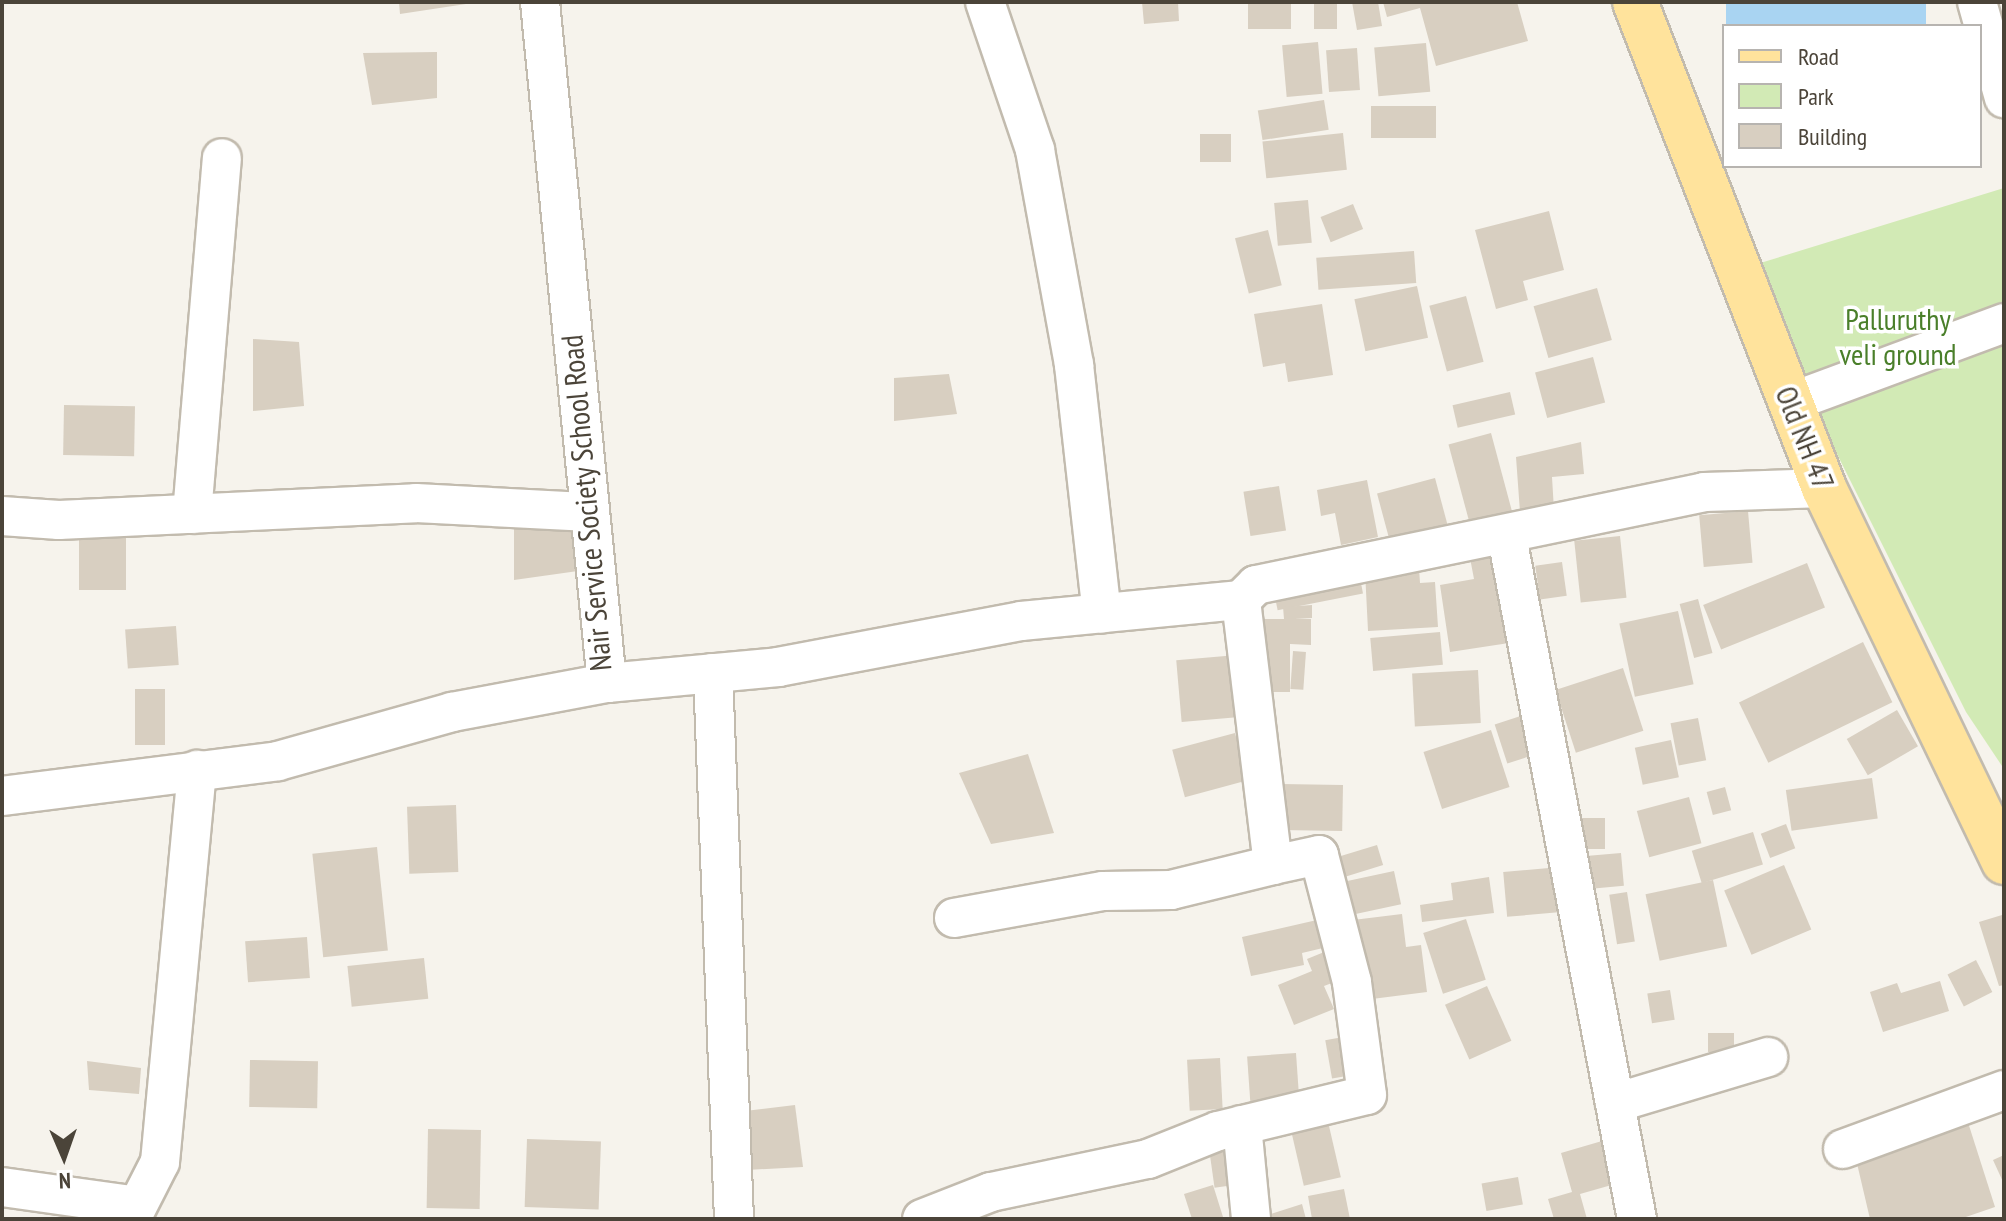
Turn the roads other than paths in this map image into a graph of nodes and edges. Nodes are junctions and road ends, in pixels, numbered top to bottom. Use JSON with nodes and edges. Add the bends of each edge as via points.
{"nodes":[{"id":1,"x":540,"y":2,"type":"edge"},
{"id":2,"x":985,"y":2,"type":"edge"},
{"id":3,"x":1635,"y":2,"type":"edge"},
{"id":4,"x":1977,"y":2,"type":"edge"},
{"id":5,"x":2004,"y":98,"type":"edge"},
{"id":6,"x":222,"y":158,"type":"dead end"},
{"id":7,"x":2004,"y":323,"type":"edge"},
{"id":8,"x":1791,"y":402,"type":"junction"},
{"id":9,"x":1824,"y":488,"type":"junction"},
{"id":10,"x":590,"y":512,"type":"junction"},
{"id":11,"x":192,"y":514,"type":"junction"},
{"id":12,"x":2,"y":516,"type":"edge"},
{"id":13,"x":1507,"y":537,"type":"junction"},
{"id":14,"x":1241,"y":600,"type":"junction"},
{"id":15,"x":1102,"y":613,"type":"junction"},
{"id":16,"x":713,"y":673,"type":"junction"},
{"id":17,"x":607,"y":683,"type":"junction"},
{"id":18,"x":197,"y":770,"type":"junction"},
{"id":19,"x":2,"y":778,"type":"edge"},
{"id":20,"x":75,"y":785,"type":"junction"},
{"id":21,"x":2,"y":796,"type":"edge"},
{"id":22,"x":2002,"y":855,"type":"edge"},
{"id":23,"x":1273,"y":865,"type":"junction"},
{"id":24,"x":954,"y":918,"type":"dead end"},
{"id":25,"x":1768,"y":1057,"type":"dead end"},
{"id":26,"x":2004,"y":1090,"type":"edge"},
{"id":27,"x":1615,"y":1103,"type":"junction"},
{"id":28,"x":1242,"y":1125,"type":"junction"},
{"id":29,"x":1843,"y":1149,"type":"dead end"},
{"id":30,"x":2,"y":1187,"type":"edge"},
{"id":31,"x":134,"y":1213,"type":"edge"},
{"id":32,"x":734,"y":1219,"type":"edge"},
{"id":33,"x":922,"y":1219,"type":"edge"},
{"id":34,"x":1251,"y":1219,"type":"edge"},
{"id":35,"x":1637,"y":1219,"type":"edge"}],
"edges":[{"from":1,"to":10,"type":"street","name":"Nair Service Society School Road"},
{"from":2,"to":15,"type":"street","via":[[1035,150],[1074,365]]},
{"from":3,"to":8,"type":"main road","name":"Old NH 47"},
{"from":4,"to":5,"type":"street"},
{"from":6,"to":11,"type":"street"},
{"from":7,"to":8,"type":"street"},
{"from":8,"to":9,"type":"main road","name":"Old NH 47"},
{"from":9,"to":13,"type":"street","via":[[1704,492]]},
{"from":9,"to":22,"type":"main road","name":"Old NH 47"},
{"from":10,"to":11,"type":"street","via":[[416,503]]},
{"from":10,"to":17,"type":"street","name":"Nair Service Society School Road"},
{"from":11,"to":12,"type":"street"},
{"from":13,"to":14,"type":"street","via":[[1256,585]]},
{"from":13,"to":27,"type":"street"},
{"from":14,"to":15,"type":"street"},
{"from":14,"to":23,"type":"street"},
{"from":15,"to":16,"type":"street"},
{"from":16,"to":17,"type":"street"},
{"from":16,"to":32,"type":"street"},
{"from":17,"to":18,"type":"street","name":"Nair Service Society School Road","via":[[452,712],[278,761]]},
{"from":18,"to":20,"type":"street","name":"Nair Service Society School Road"},
{"from":18,"to":31,"type":"street","via":[[160,1162]]},
{"from":19,"to":20,"type":"street"},
{"from":20,"to":21,"type":"street","name":"Nair Service Society School Road"},
{"from":23,"to":24,"type":"street","via":[[1171,890],[1103,891]]},
{"from":23,"to":28,"type":"street","via":[[1319,855],[1352,982],[1367,1095]]},
{"from":25,"to":27,"type":"street"},
{"from":26,"to":29,"type":"street"},
{"from":27,"to":35,"type":"street"},
{"from":28,"to":33,"type":"street","via":[[1148,1159],[991,1192]]},
{"from":28,"to":34,"type":"street"},
{"from":30,"to":31,"type":"street"}]}
